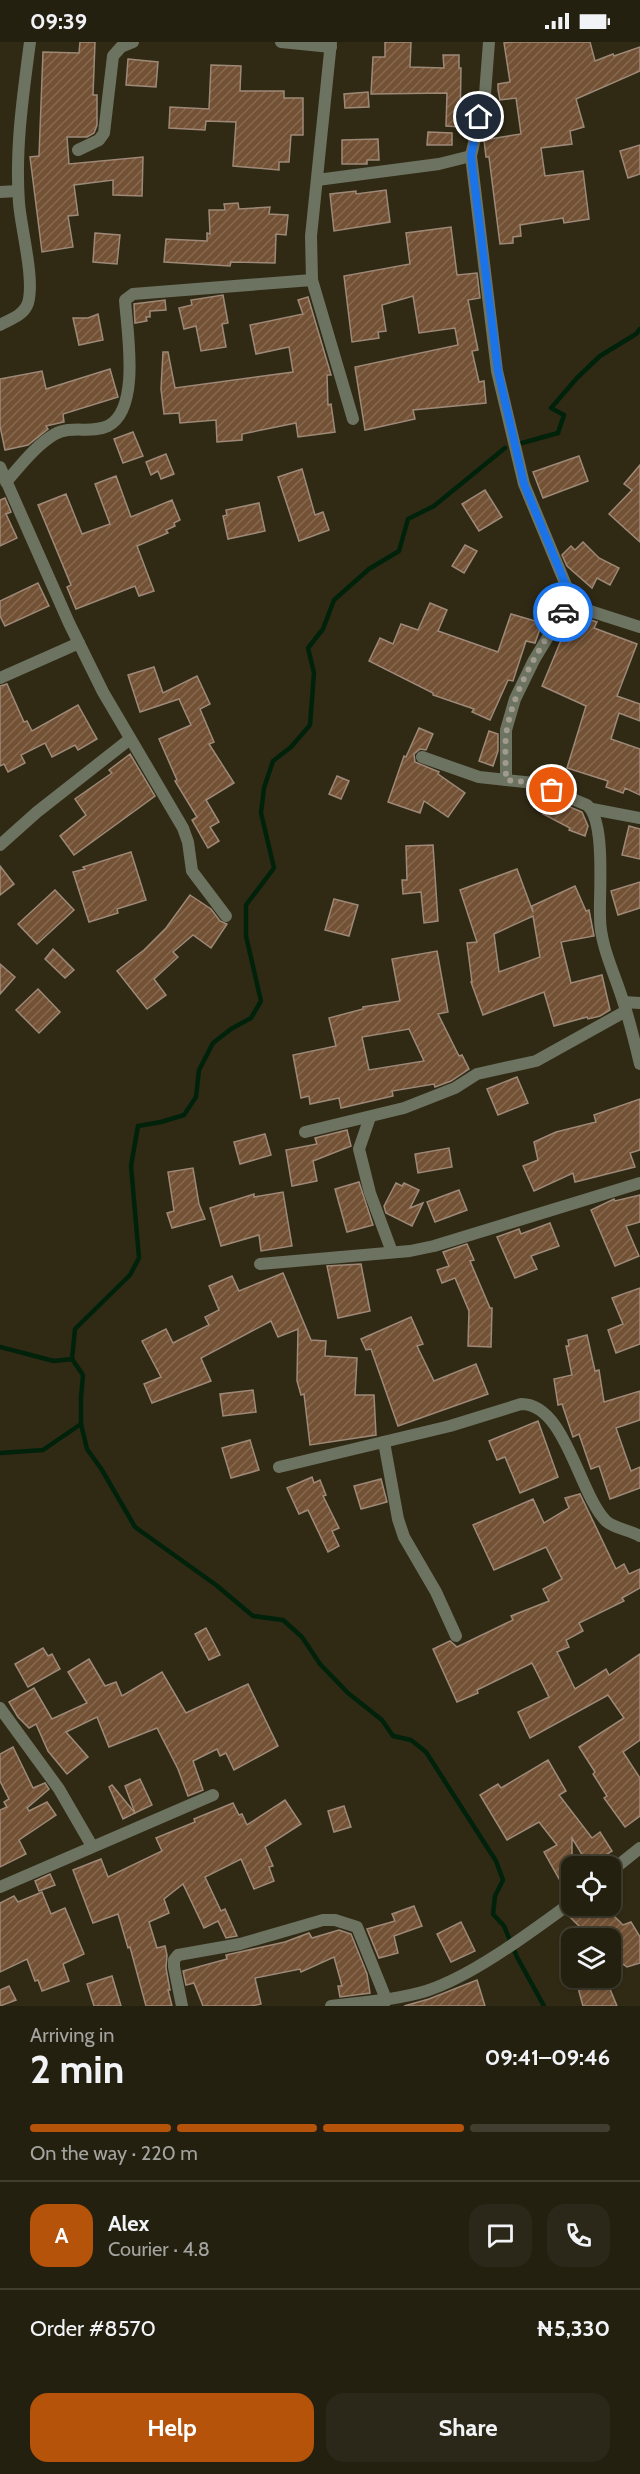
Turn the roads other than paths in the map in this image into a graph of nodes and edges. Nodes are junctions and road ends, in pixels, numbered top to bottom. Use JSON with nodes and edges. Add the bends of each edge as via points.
{"nodes":[{"id":1,"x":30,"y":42,"type":"edge"},
{"id":2,"x":133,"y":42,"type":"edge"},
{"id":3,"x":281,"y":42,"type":"edge"},
{"id":4,"x":489,"y":42,"type":"edge"},
{"id":5,"x":331,"y":45,"type":"edge"},
{"id":6,"x":78,"y":150,"type":"dead end"},
{"id":7,"x":471,"y":156,"type":"junction"},
{"id":8,"x":317,"y":180,"type":"junction"},
{"id":9,"x":18,"y":191,"type":"junction"},
{"id":10,"x":0,"y":192,"type":"edge"},
{"id":11,"x":312,"y":280,"type":"junction"},
{"id":12,"x":0,"y":325,"type":"edge"},
{"id":13,"x":353,"y":419,"type":"dead end"},
{"id":14,"x":0,"y":467,"type":"edge"},
{"id":15,"x":5,"y":487,"type":"edge"},
{"id":16,"x":568,"y":604,"type":"junction"},
{"id":17,"x":640,"y":627,"type":"edge"},
{"id":18,"x":79,"y":643,"type":"junction"},
{"id":19,"x":0,"y":678,"type":"edge"},
{"id":20,"x":130,"y":740,"type":"junction"},
{"id":21,"x":422,"y":757,"type":"dead end"},
{"id":22,"x":506,"y":780,"type":"junction"},
{"id":23,"x":592,"y":809,"type":"junction"},
{"id":24,"x":640,"y":818,"type":"edge"},
{"id":25,"x":0,"y":845,"type":"edge"},
{"id":26,"x":226,"y":916,"type":"dead end"},
{"id":27,"x":640,"y":1003,"type":"edge"},
{"id":28,"x":625,"y":1006,"type":"junction"},
{"id":29,"x":640,"y":1064,"type":"edge"},
{"id":30,"x":370,"y":1117,"type":"junction"},
{"id":31,"x":305,"y":1132,"type":"dead end"},
{"id":32,"x":640,"y":1183,"type":"edge"},
{"id":33,"x":392,"y":1252,"type":"junction"},
{"id":34,"x":260,"y":1264,"type":"dead end"},
{"id":35,"x":384,"y":1442,"type":"junction"},
{"id":36,"x":279,"y":1467,"type":"dead end"},
{"id":37,"x":640,"y":1523,"type":"edge"},
{"id":38,"x":627,"y":1530,"type":"junction"},
{"id":39,"x":640,"y":1536,"type":"edge"},
{"id":40,"x":456,"y":1636,"type":"dead end"},
{"id":41,"x":0,"y":1708,"type":"edge"},
{"id":42,"x":213,"y":1795,"type":"dead end"},
{"id":43,"x":92,"y":1846,"type":"junction"},
{"id":44,"x":640,"y":1848,"type":"edge"},
{"id":45,"x":621,"y":1863,"type":"edge"},
{"id":46,"x":0,"y":1887,"type":"edge"},
{"id":47,"x":561,"y":1910,"type":"edge"},
{"id":48,"x":384,"y":2003,"type":"edge"},
{"id":49,"x":182,"y":2006,"type":"edge"},
{"id":50,"x":331,"y":2006,"type":"edge"}],
"edges":[{"from":1,"to":9,"type":"street","via":[[22,99]]},
{"from":2,"to":6,"type":"street","via":[[113,56],[104,134]]},
{"from":3,"to":5,"type":"street"},
{"from":4,"to":7,"type":"street","via":[[485,94]]},
{"from":5,"to":8,"type":"street"},
{"from":7,"to":8,"type":"street","via":[[430,166]]},
{"from":7,"to":16,"type":"street","via":[[508,423],[524,484],[568,590]]},
{"from":8,"to":11,"type":"street","via":[[311,236]]},
{"from":9,"to":10,"type":"street"},
{"from":9,"to":12,"type":"street","via":[[30,291],[25,310]]},
{"from":11,"to":13,"type":"street"},
{"from":11,"to":15,"type":"street","via":[[129,296],[125,300],[130,358],[123,412],[115,422],[99,429],[67,428],[56,433],[43,442]]},
{"from":14,"to":15,"type":"street"},
{"from":15,"to":18,"type":"street"},
{"from":16,"to":17,"type":"street"},
{"from":16,"to":22,"type":"street","via":[[515,699],[506,730]]},
{"from":18,"to":19,"type":"street"},
{"from":18,"to":20,"type":"street"},
{"from":20,"to":25,"type":"street"},
{"from":20,"to":26,"type":"street","via":[[183,828],[192,871]]},
{"from":21,"to":22,"type":"street","via":[[479,777]]},
{"from":22,"to":23,"type":"street","via":[[534,783]]},
{"from":23,"to":24,"type":"street"},
{"from":23,"to":28,"type":"street","via":[[600,847],[603,938]]},
{"from":27,"to":28,"type":"street"},
{"from":28,"to":29,"type":"street"},
{"from":28,"to":30,"type":"street","via":[[536,1061],[477,1074],[434,1097]]},
{"from":30,"to":31,"type":"street"},
{"from":30,"to":33,"type":"street","via":[[359,1149]]},
{"from":32,"to":33,"type":"street","via":[[434,1246]]},
{"from":33,"to":34,"type":"street"},
{"from":35,"to":36,"type":"street"},
{"from":35,"to":38,"type":"street","via":[[531,1404],[555,1424],[599,1511],[607,1521]]},
{"from":35,"to":40,"type":"street","via":[[404,1537]]},
{"from":37,"to":38,"type":"street"},
{"from":38,"to":39,"type":"street"},
{"from":41,"to":43,"type":"street","via":[[59,1789]]},
{"from":42,"to":43,"type":"street"},
{"from":43,"to":46,"type":"street"},
{"from":44,"to":45,"type":"street"},
{"from":47,"to":48,"type":"street","via":[[496,1955],[442,1985]]},
{"from":48,"to":49,"type":"street","via":[[357,1926],[323,1920],[240,1944],[178,1955],[174,1967]]},
{"from":48,"to":50,"type":"street"}]}
